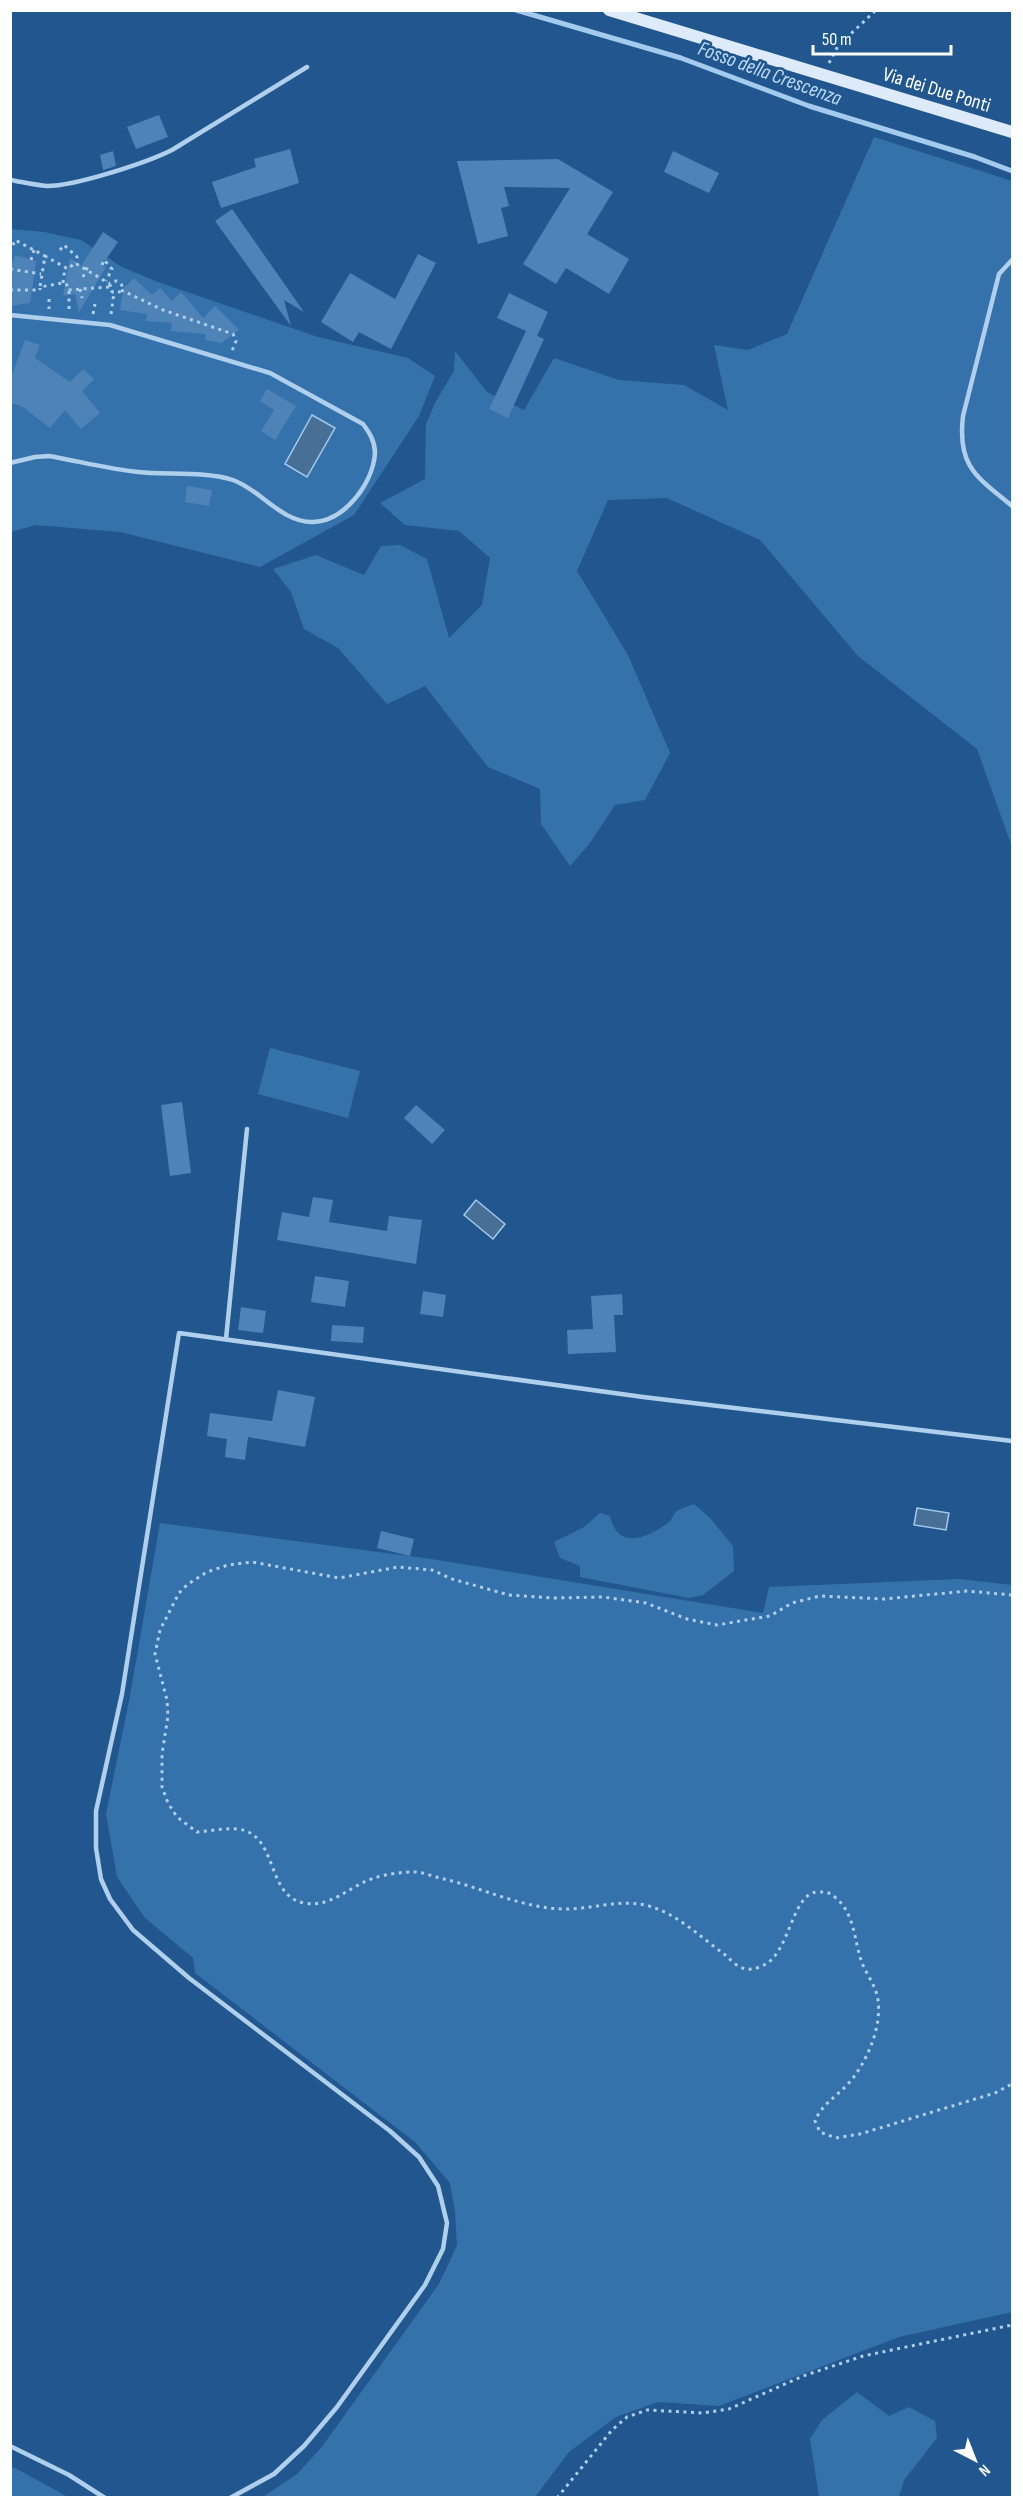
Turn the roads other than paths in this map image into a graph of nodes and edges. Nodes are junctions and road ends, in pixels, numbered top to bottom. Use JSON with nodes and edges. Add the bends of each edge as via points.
{"nodes":[{"id":1,"x":609,"y":10,"type":"edge"},
{"id":2,"x":307,"y":67,"type":"dead end"},
{"id":3,"x":1012,"y":132,"type":"edge"},
{"id":4,"x":10,"y":180,"type":"edge"},
{"id":5,"x":1012,"y":260,"type":"edge"},
{"id":6,"x":10,"y":315,"type":"edge"},
{"id":7,"x":10,"y":464,"type":"edge"},
{"id":8,"x":1012,"y":506,"type":"edge"},
{"id":9,"x":247,"y":1129,"type":"dead end"},
{"id":10,"x":226,"y":1339,"type":"junction"},
{"id":11,"x":1012,"y":1441,"type":"edge"},
{"id":12,"x":10,"y":2446,"type":"edge"},
{"id":13,"x":105,"y":2498,"type":"edge"},
{"id":14,"x":230,"y":2498,"type":"edge"}],
"edges":[{"from":1,"to":3,"type":"street","name":"Via dei Due Ponti"},
{"from":2,"to":4,"type":"lane","via":[[151,161],[49,186]]},
{"from":5,"to":8,"type":"lane","via":[[999,274],[961,433],[966,462],[982,482]]},
{"from":6,"to":7,"type":"lane","via":[[110,325],[270,373],[363,424],[375,452],[373,465],[357,495],[338,514],[311,522],[295,519],[232,480],[136,471],[49,456]]},
{"from":9,"to":10,"type":"lane"},
{"from":10,"to":11,"type":"lane","via":[[643,1397]]},
{"from":10,"to":14,"type":"lane","via":[[179,1333],[122,1694],[96,1811],[101,1879],[110,1899],[133,1930],[419,2157],[438,2186],[447,2223],[442,2250],[425,2285],[337,2407],[274,2474]]},
{"from":12,"to":13,"type":"lane"}]}
